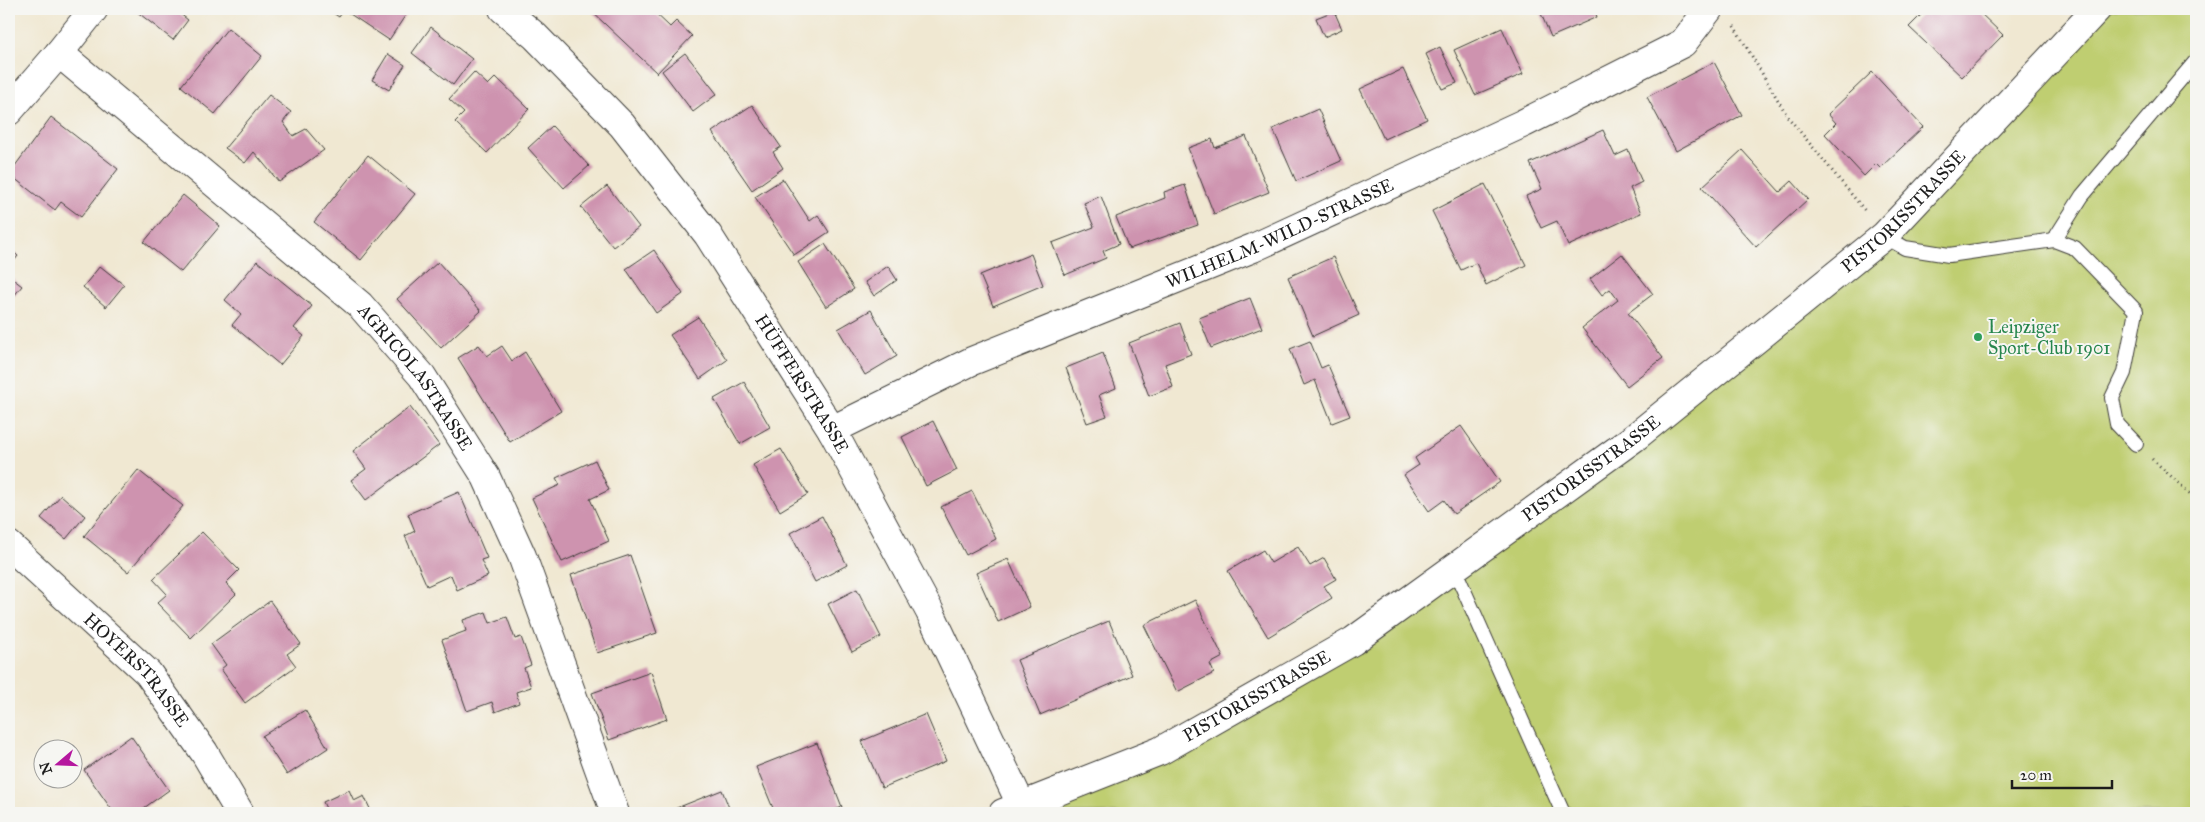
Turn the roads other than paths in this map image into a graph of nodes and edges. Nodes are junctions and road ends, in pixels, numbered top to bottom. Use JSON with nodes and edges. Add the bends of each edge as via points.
{"nodes":[{"id":1,"x":94,"y":9,"type":"edge"},
{"id":2,"x":503,"y":9,"type":"edge"},
{"id":3,"x":2097,"y":9,"type":"edge"},
{"id":4,"x":1718,"y":16,"type":"edge"},
{"id":5,"x":60,"y":53,"type":"junction"},
{"id":6,"x":2196,"y":61,"type":"edge"},
{"id":7,"x":9,"y":112,"type":"edge"},
{"id":8,"x":1884,"y":236,"type":"junction"},
{"id":9,"x":2054,"y":240,"type":"junction"},
{"id":10,"x":832,"y":430,"type":"junction"},
{"id":11,"x":2136,"y":444,"type":"road end"},
{"id":12,"x":10,"y":547,"type":"edge"},
{"id":13,"x":1454,"y":568,"type":"junction"},
{"id":14,"x":1016,"y":811,"type":"edge"},
{"id":15,"x":240,"y":813,"type":"edge"},
{"id":16,"x":614,"y":813,"type":"edge"},
{"id":17,"x":1563,"y":813,"type":"edge"}],
"edges":[{"from":1,"to":5,"type":"street"},
{"from":2,"to":10,"type":"street","name":"HÜFFERSTRASSE","via":[[535,36],[622,125],[708,235]]},
{"from":3,"to":8,"type":"street","name":"PISTORISSTRASSE"},
{"from":4,"to":10,"type":"street","name":"WILHELM-WILD-STRASSE","via":[[1683,43],[1524,123],[1253,248],[972,361]]},
{"from":5,"to":7,"type":"street"},
{"from":5,"to":16,"type":"street","name":"AGRICOLASTRASSE","via":[[360,305],[422,376],[486,477],[522,556]]},
{"from":6,"to":9,"type":"lane","via":[[2082,196]]},
{"from":8,"to":9,"type":"lane","via":[[1905,248],[1949,255]]},
{"from":8,"to":13,"type":"street","name":"PISTORISSTRASSE","via":[[1634,438]]},
{"from":9,"to":11,"type":"lane","via":[[2075,248],[2136,311],[2124,374],[2112,398],[2117,424]]},
{"from":10,"to":14,"type":"street","name":"HÜFFERSTRASSE","via":[[930,612]]},
{"from":12,"to":15,"type":"street","name":"HOYERSTRASSE","via":[[148,672],[204,752]]},
{"from":13,"to":14,"type":"street","name":"PISTORISSTRASSE","via":[[1353,641],[1160,751]]},
{"from":13,"to":17,"type":"lane"}]}
